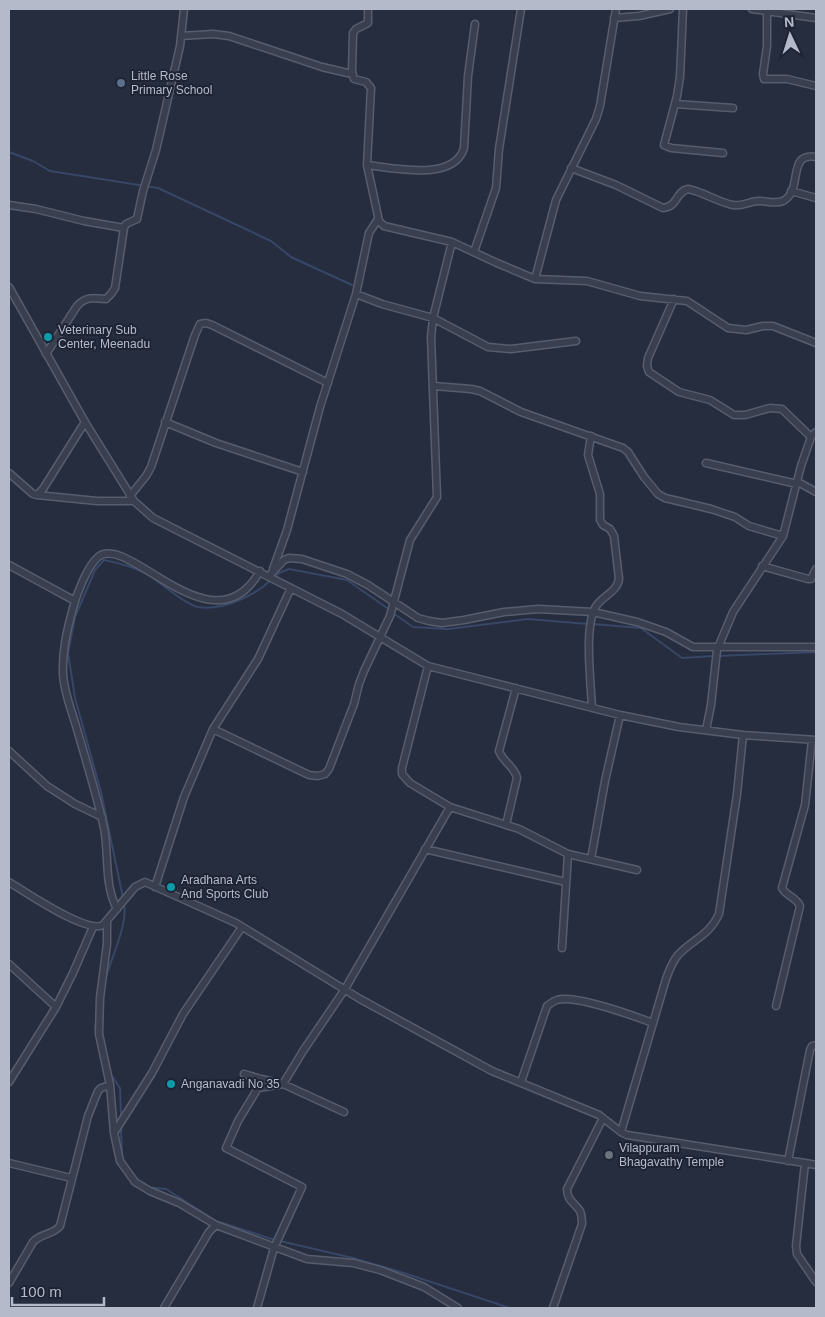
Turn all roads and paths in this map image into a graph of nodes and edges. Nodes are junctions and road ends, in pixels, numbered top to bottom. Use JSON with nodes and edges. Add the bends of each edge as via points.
{"nodes":[{"id":1,"x":184,"y":9,"type":"edge"},
{"id":2,"x":368,"y":9,"type":"edge"},
{"id":3,"x":521,"y":9,"type":"edge"},
{"id":4,"x":616,"y":9,"type":"edge"},
{"id":5,"x":670,"y":9,"type":"edge"},
{"id":6,"x":683,"y":9,"type":"edge"},
{"id":7,"x":752,"y":9,"type":"edge"},
{"id":8,"x":767,"y":10,"type":"junction"},
{"id":9,"x":614,"y":18,"type":"junction"},
{"id":10,"x":816,"y":18,"type":"edge"},
{"id":11,"x":475,"y":24,"type":"dead end"},
{"id":12,"x":181,"y":36,"type":"junction"},
{"id":13,"x":352,"y":74,"type":"junction"},
{"id":14,"x":816,"y":86,"type":"edge"},
{"id":15,"x":675,"y":104,"type":"junction"},
{"id":16,"x":733,"y":108,"type":"dead end"},
{"id":17,"x":723,"y":153,"type":"dead end"},
{"id":18,"x":816,"y":157,"type":"edge"},
{"id":19,"x":367,"y":165,"type":"junction"},
{"id":20,"x":571,"y":168,"type":"junction"},
{"id":21,"x":791,"y":191,"type":"junction"},
{"id":22,"x":816,"y":198,"type":"edge"},
{"id":23,"x":9,"y":206,"type":"edge"},
{"id":24,"x":378,"y":219,"type":"junction"},
{"id":25,"x":124,"y":228,"type":"junction"},
{"id":26,"x":452,"y":242,"type":"junction"},
{"id":27,"x":474,"y":252,"type":"junction"},
{"id":28,"x":535,"y":278,"type":"junction"},
{"id":29,"x":9,"y":287,"type":"edge"},
{"id":30,"x":356,"y":294,"type":"junction"},
{"id":31,"x":674,"y":300,"type":"junction"},
{"id":32,"x":433,"y":318,"type":"junction"},
{"id":33,"x":576,"y":341,"type":"dead end"},
{"id":34,"x":816,"y":343,"type":"edge"},
{"id":35,"x":46,"y":354,"type":"junction"},
{"id":36,"x":328,"y":383,"type":"junction"},
{"id":37,"x":434,"y":386,"type":"junction"},
{"id":38,"x":85,"y":422,"type":"junction"},
{"id":39,"x":165,"y":422,"type":"junction"},
{"id":40,"x":816,"y":432,"type":"edge"},
{"id":41,"x":591,"y":436,"type":"junction"},
{"id":42,"x":811,"y":437,"type":"junction"},
{"id":43,"x":706,"y":463,"type":"dead end"},
{"id":44,"x":303,"y":472,"type":"junction"},
{"id":45,"x":9,"y":473,"type":"edge"},
{"id":46,"x":798,"y":483,"type":"junction"},
{"id":47,"x":816,"y":492,"type":"edge"},
{"id":48,"x":37,"y":495,"type":"junction"},
{"id":49,"x":132,"y":498,"type":"junction"},
{"id":50,"x":783,"y":536,"type":"junction"},
{"id":51,"x":9,"y":565,"type":"edge"},
{"id":52,"x":762,"y":566,"type":"junction"},
{"id":53,"x":816,"y":569,"type":"edge"},
{"id":54,"x":260,"y":571,"type":"junction"},
{"id":55,"x":272,"y":576,"type":"junction"},
{"id":56,"x":291,"y":588,"type":"junction"},
{"id":57,"x":75,"y":601,"type":"junction"},
{"id":58,"x":393,"y":604,"type":"junction"},
{"id":59,"x":593,"y":614,"type":"junction"},
{"id":60,"x":380,"y":638,"type":"junction"},
{"id":61,"x":816,"y":647,"type":"edge"},
{"id":62,"x":717,"y":648,"type":"junction"},
{"id":63,"x":428,"y":666,"type":"junction"},
{"id":64,"x":516,"y":688,"type":"junction"},
{"id":65,"x":592,"y":708,"type":"junction"},
{"id":66,"x":620,"y":715,"type":"junction"},
{"id":67,"x":214,"y":729,"type":"junction"},
{"id":68,"x":706,"y":730,"type":"junction"},
{"id":69,"x":743,"y":735,"type":"junction"},
{"id":70,"x":814,"y":740,"type":"edge"},
{"id":71,"x":9,"y":751,"type":"edge"},
{"id":72,"x":450,"y":807,"type":"junction"},
{"id":73,"x":102,"y":817,"type":"junction"},
{"id":74,"x":506,"y":825,"type":"junction"},
{"id":75,"x":425,"y":848,"type":"junction"},
{"id":76,"x":568,"y":854,"type":"junction"},
{"id":77,"x":591,"y":859,"type":"junction"},
{"id":78,"x":638,"y":870,"type":"dead end"},
{"id":79,"x":9,"y":882,"type":"edge"},
{"id":80,"x":566,"y":882,"type":"junction"},
{"id":81,"x":155,"y":887,"type":"junction"},
{"id":82,"x":117,"y":907,"type":"junction"},
{"id":83,"x":107,"y":921,"type":"junction"},
{"id":84,"x":93,"y":927,"type":"junction"},
{"id":85,"x":242,"y":927,"type":"junction"},
{"id":86,"x":562,"y":948,"type":"dead end"},
{"id":87,"x":9,"y":964,"type":"edge"},
{"id":88,"x":344,"y":990,"type":"junction"},
{"id":89,"x":776,"y":1006,"type":"dead end"},
{"id":90,"x":56,"y":1007,"type":"junction"},
{"id":91,"x":653,"y":1023,"type":"junction"},
{"id":92,"x":816,"y":1045,"type":"edge"},
{"id":93,"x":244,"y":1074,"type":"dead end"},
{"id":94,"x":9,"y":1082,"type":"edge"},
{"id":95,"x":521,"y":1082,"type":"junction"},
{"id":96,"x":283,"y":1084,"type":"junction"},
{"id":97,"x":110,"y":1085,"type":"junction"},
{"id":98,"x":344,"y":1112,"type":"dead end"},
{"id":99,"x":603,"y":1118,"type":"junction"},
{"id":100,"x":114,"y":1132,"type":"junction"},
{"id":101,"x":621,"y":1132,"type":"junction"},
{"id":102,"x":788,"y":1161,"type":"junction"},
{"id":103,"x":9,"y":1163,"type":"edge"},
{"id":104,"x":805,"y":1163,"type":"junction"},
{"id":105,"x":816,"y":1165,"type":"edge"},
{"id":106,"x":71,"y":1178,"type":"junction"},
{"id":107,"x":216,"y":1226,"type":"junction"},
{"id":108,"x":274,"y":1248,"type":"junction"},
{"id":109,"x":816,"y":1282,"type":"edge"},
{"id":110,"x":9,"y":1283,"type":"edge"},
{"id":111,"x":164,"y":1308,"type":"edge"},
{"id":112,"x":257,"y":1308,"type":"edge"},
{"id":113,"x":458,"y":1308,"type":"edge"},
{"id":114,"x":553,"y":1308,"type":"edge"}],
"edges":[{"from":1,"to":12,"type":"street"},
{"from":2,"to":13,"type":"street","via":[[368,23],[353,33]]},
{"from":3,"to":27,"type":"street","via":[[496,188]]},
{"from":4,"to":9,"type":"street"},
{"from":5,"to":9,"type":"street"},
{"from":6,"to":15,"type":"street","via":[[680,77]]},
{"from":7,"to":8,"type":"street"},
{"from":8,"to":10,"type":"street"},
{"from":8,"to":14,"type":"street","via":[[764,79],[787,79]]},
{"from":9,"to":20,"type":"street","via":[[600,106]]},
{"from":11,"to":19,"type":"street","via":[[464,148],[459,159],[442,168],[425,170]]},
{"from":12,"to":13,"type":"street","via":[[229,36]]},
{"from":12,"to":25,"type":"street","via":[[156,150],[136,219]]},
{"from":13,"to":19,"type":"street","via":[[371,88]]},
{"from":15,"to":16,"type":"street"},
{"from":15,"to":17,"type":"street","via":[[665,146]]},
{"from":18,"to":21,"type":"street","via":[[806,156],[801,160]]},
{"from":19,"to":24,"type":"street"},
{"from":20,"to":21,"type":"street","via":[[663,208],[672,205],[687,189],[741,206],[752,202],[778,202]]},
{"from":20,"to":28,"type":"street","via":[[556,200]]},
{"from":21,"to":22,"type":"street"},
{"from":23,"to":25,"type":"street"},
{"from":24,"to":26,"type":"street","via":[[384,226]]},
{"from":24,"to":30,"type":"street","via":[[369,233]]},
{"from":25,"to":35,"type":"street","via":[[114,291],[106,299],[82,300]]},
{"from":26,"to":27,"type":"street"},
{"from":26,"to":32,"type":"street"},
{"from":27,"to":28,"type":"street"},
{"from":28,"to":31,"type":"street","via":[[587,281],[640,296]]},
{"from":29,"to":35,"type":"street"},
{"from":30,"to":32,"type":"street"},
{"from":30,"to":36,"type":"street"},
{"from":31,"to":34,"type":"street","via":[[693,305],[728,328],[746,330],[768,326]]},
{"from":31,"to":42,"type":"street","via":[[648,358],[649,372],[679,392],[710,400],[734,415],[770,408],[782,410]]},
{"from":32,"to":33,"type":"street","via":[[488,347],[511,349]]},
{"from":32,"to":37,"type":"street"},
{"from":35,"to":38,"type":"street"},
{"from":36,"to":39,"type":"street","via":[[203,323],[195,335]]},
{"from":36,"to":44,"type":"street"},
{"from":37,"to":41,"type":"street","via":[[471,389],[521,412]]},
{"from":37,"to":58,"type":"street","via":[[437,497],[410,540]]},
{"from":38,"to":48,"type":"street","via":[[44,489]]},
{"from":38,"to":49,"type":"street"},
{"from":39,"to":44,"type":"street"},
{"from":39,"to":49,"type":"street","via":[[149,472]]},
{"from":40,"to":42,"type":"street"},
{"from":41,"to":50,"type":"street","via":[[628,452],[644,477],[665,498],[711,509],[749,526]]},
{"from":41,"to":59,"type":"street","via":[[588,455],[600,494],[600,520],[614,536],[619,579],[614,590],[597,605]]},
{"from":42,"to":46,"type":"street"},
{"from":43,"to":46,"type":"street"},
{"from":44,"to":55,"type":"street"},
{"from":45,"to":48,"type":"street"},
{"from":46,"to":47,"type":"street"},
{"from":46,"to":50,"type":"street"},
{"from":48,"to":49,"type":"street","via":[[97,502]]},
{"from":49,"to":54,"type":"street","via":[[152,518]]},
{"from":50,"to":52,"type":"street"},
{"from":51,"to":57,"type":"street"},
{"from":52,"to":53,"type":"street","via":[[808,579]]},
{"from":52,"to":62,"type":"street","via":[[733,612]]},
{"from":54,"to":55,"type":"street"},
{"from":54,"to":57,"type":"street","via":[[250,586],[234,596],[205,600],[184,592],[132,561],[105,554],[97,558]]},
{"from":55,"to":56,"type":"street"},
{"from":55,"to":58,"type":"street","via":[[284,560],[302,559],[347,574]]},
{"from":56,"to":60,"type":"street"},
{"from":56,"to":67,"type":"street","via":[[258,659]]},
{"from":57,"to":73,"type":"street","via":[[64,642],[64,686]]},
{"from":58,"to":59,"type":"street","via":[[418,618],[442,623],[538,609]]},
{"from":58,"to":60,"type":"street"},
{"from":59,"to":62,"type":"street","via":[[637,622],[666,632],[693,647]]},
{"from":59,"to":65,"type":"street","via":[[590,628]]},
{"from":60,"to":63,"type":"street"},
{"from":60,"to":67,"type":"street","via":[[364,671],[326,774],[309,775]]},
{"from":61,"to":62,"type":"street"},
{"from":62,"to":68,"type":"street"},
{"from":63,"to":64,"type":"street"},
{"from":63,"to":72,"type":"street","via":[[402,774],[410,783]]},
{"from":64,"to":65,"type":"street"},
{"from":64,"to":74,"type":"street","via":[[498,751],[516,772],[517,778]]},
{"from":65,"to":66,"type":"street"},
{"from":66,"to":68,"type":"street"},
{"from":66,"to":77,"type":"street"},
{"from":67,"to":81,"type":"street","via":[[184,797]]},
{"from":68,"to":69,"type":"street"},
{"from":69,"to":70,"type":"street"},
{"from":69,"to":91,"type":"street","via":[[719,914],[714,925],[672,963]]},
{"from":70,"to":89,"type":"street","via":[[806,804],[782,888],[798,900],[800,906]]},
{"from":71,"to":73,"type":"street","via":[[48,786]]},
{"from":72,"to":74,"type":"street"},
{"from":72,"to":75,"type":"street"},
{"from":73,"to":82,"type":"street","via":[[110,884]]},
{"from":74,"to":76,"type":"street"},
{"from":75,"to":80,"type":"street"},
{"from":75,"to":88,"type":"street"},
{"from":76,"to":77,"type":"street"},
{"from":76,"to":80,"type":"street"},
{"from":77,"to":78,"type":"street"},
{"from":79,"to":84,"type":"street","via":[[60,913]]},
{"from":80,"to":86,"type":"street"},
{"from":81,"to":82,"type":"street","via":[[144,881]]},
{"from":81,"to":85,"type":"street"},
{"from":82,"to":83,"type":"street"},
{"from":83,"to":84,"type":"street"},
{"from":83,"to":97,"type":"street","via":[[99,1034]]},
{"from":84,"to":90,"type":"street"},
{"from":85,"to":88,"type":"street"},
{"from":85,"to":100,"type":"street","via":[[182,1014],[152,1073]]},
{"from":87,"to":90,"type":"street"},
{"from":88,"to":95,"type":"street","via":[[492,1071]]},
{"from":88,"to":96,"type":"street"},
{"from":90,"to":94,"type":"street"},
{"from":91,"to":95,"type":"street","via":[[601,1006],[556,1000],[547,1006]]},
{"from":91,"to":101,"type":"street"},
{"from":92,"to":102,"type":"street","via":[[810,1050]]},
{"from":93,"to":96,"type":"street"},
{"from":95,"to":99,"type":"street"},
{"from":96,"to":98,"type":"street"},
{"from":96,"to":108,"type":"street","via":[[258,1088],[226,1148],[302,1187]]},
{"from":97,"to":100,"type":"street"},
{"from":97,"to":106,"type":"street","via":[[101,1088],[96,1096]]},
{"from":99,"to":101,"type":"street"},
{"from":99,"to":114,"type":"street","via":[[567,1190],[568,1198],[579,1209],[582,1224]]},
{"from":100,"to":107,"type":"street","via":[[120,1161],[135,1182]]},
{"from":101,"to":102,"type":"street"},
{"from":102,"to":104,"type":"street"},
{"from":103,"to":106,"type":"street"},
{"from":104,"to":105,"type":"street"},
{"from":104,"to":109,"type":"street","via":[[796,1246],[797,1254]]},
{"from":106,"to":110,"type":"street","via":[[60,1226],[37,1237]]},
{"from":107,"to":108,"type":"street"},
{"from":107,"to":111,"type":"street","via":[[209,1232]]},
{"from":108,"to":112,"type":"street"},
{"from":108,"to":113,"type":"street","via":[[307,1259],[353,1263],[380,1270],[424,1287]]}]}
